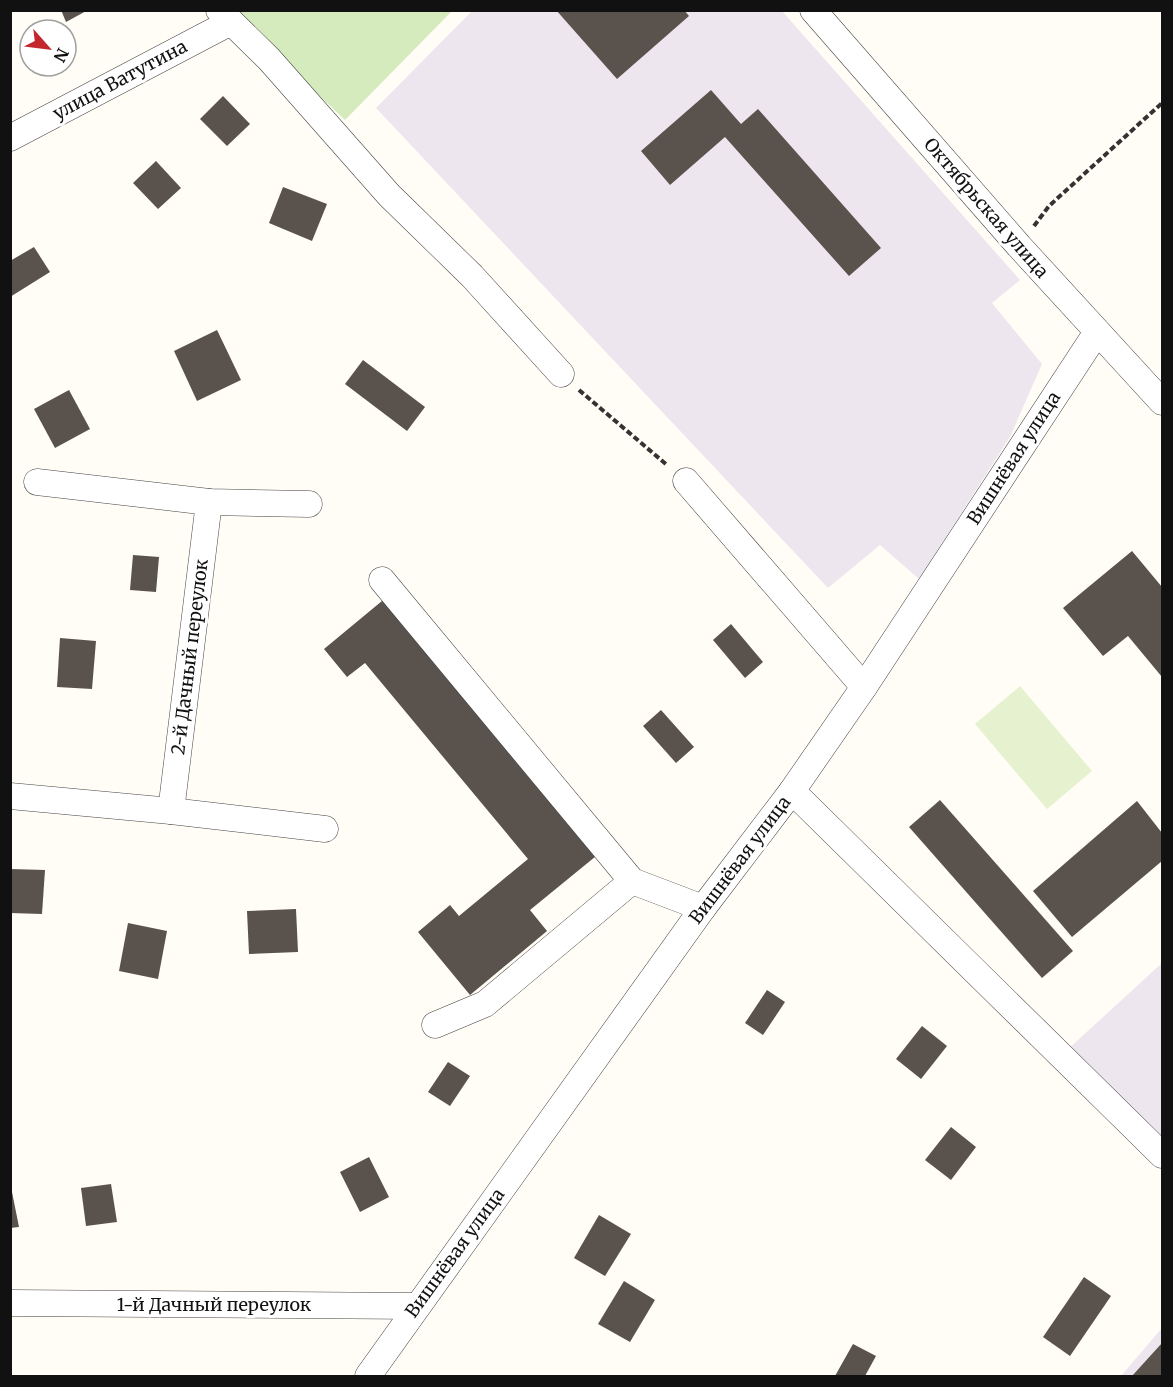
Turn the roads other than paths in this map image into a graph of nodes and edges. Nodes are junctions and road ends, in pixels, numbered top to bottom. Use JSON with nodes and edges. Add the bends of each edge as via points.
{"nodes":[{"id":1,"x":813,"y":10,"type":"edge"},
{"id":2,"x":224,"y":16,"type":"edge"},
{"id":3,"x":10,"y":138,"type":"edge"},
{"id":4,"x":1097,"y":332,"type":"junction"},
{"id":5,"x":561,"y":374,"type":"road end"},
{"id":6,"x":1162,"y":402,"type":"edge"},
{"id":7,"x":686,"y":481,"type":"road end"},
{"id":8,"x":37,"y":482,"type":"dead end"},
{"id":9,"x":209,"y":502,"type":"junction"},
{"id":10,"x":309,"y":504,"type":"dead end"},
{"id":11,"x":382,"y":580,"type":"dead end"},
{"id":12,"x":864,"y":687,"type":"junction"},
{"id":13,"x":792,"y":791,"type":"junction"},
{"id":14,"x":10,"y":796,"type":"edge"},
{"id":15,"x":171,"y":811,"type":"junction"},
{"id":16,"x":325,"y":829,"type":"dead end"},
{"id":17,"x":632,"y":880,"type":"junction"},
{"id":18,"x":703,"y":908,"type":"junction"},
{"id":19,"x":435,"y":1025,"type":"dead end"},
{"id":20,"x":1162,"y":1155,"type":"edge"},
{"id":21,"x":10,"y":1303,"type":"edge"},
{"id":22,"x":417,"y":1306,"type":"junction"},
{"id":23,"x":368,"y":1377,"type":"edge"}],
"edges":[{"from":1,"to":4,"type":"street","name":"Октябрьская улица"},
{"from":2,"to":3,"type":"street","name":"улица Ватутина"},
{"from":2,"to":5,"type":"street","via":[[269,59],[389,195],[472,276]]},
{"from":4,"to":6,"type":"street","name":"Октябрьская улица"},
{"from":4,"to":12,"type":"street","name":"Вишнёвая улица"},
{"from":7,"to":12,"type":"street"},
{"from":8,"to":9,"type":"street"},
{"from":9,"to":10,"type":"street"},
{"from":9,"to":15,"type":"street","name":"2-й Дачный переулок"},
{"from":11,"to":17,"type":"street"},
{"from":12,"to":13,"type":"street","name":"Вишнёвая улица"},
{"from":13,"to":18,"type":"street","name":"Вишнёвая улица"},
{"from":13,"to":20,"type":"street"},
{"from":14,"to":15,"type":"street"},
{"from":15,"to":16,"type":"street"},
{"from":17,"to":18,"type":"street"},
{"from":17,"to":19,"type":"street","via":[[485,1004]]},
{"from":18,"to":22,"type":"street","name":"Вишнёвая улица"},
{"from":21,"to":22,"type":"street","name":"1-й Дачный переулок"},
{"from":22,"to":23,"type":"street","name":"Вишнёвая улица"}]}
